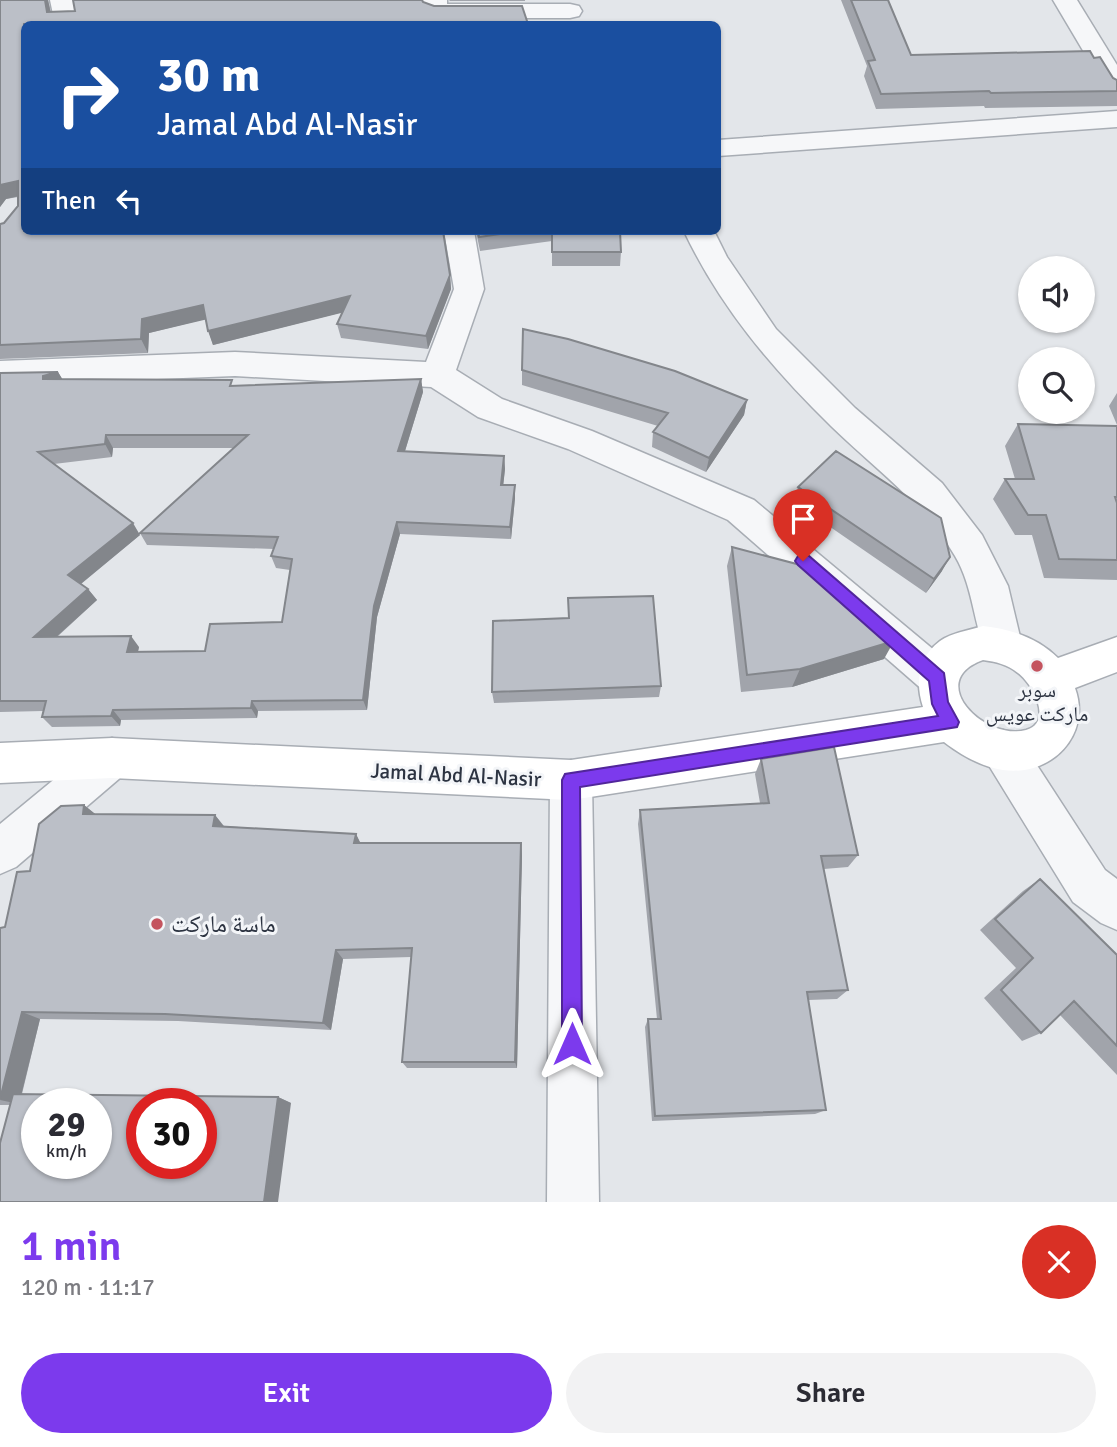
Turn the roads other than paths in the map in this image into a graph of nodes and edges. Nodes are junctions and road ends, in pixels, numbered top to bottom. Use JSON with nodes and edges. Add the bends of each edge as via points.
{"nodes":[{"id":1,"x":62,"y":0,"type":"edge"},
{"id":2,"x":1065,"y":0,"type":"edge"},
{"id":3,"x":430,"y":10,"type":"edge"},
{"id":4,"x":572,"y":12,"type":"edge"},
{"id":5,"x":66,"y":21,"type":"edge"},
{"id":6,"x":1117,"y":86,"type":"edge"},
{"id":7,"x":1117,"y":119,"type":"edge"},
{"id":8,"x":721,"y":148,"type":"edge"},
{"id":9,"x":460,"y":235,"type":"edge"},
{"id":10,"x":701,"y":235,"type":"edge"},
{"id":11,"x":0,"y":373,"type":"edge"},
{"id":12,"x":438,"y":375,"type":"junction"},
{"id":13,"x":1002,"y":645,"type":"junction"},
{"id":14,"x":1117,"y":654,"type":"edge"},
{"id":15,"x":938,"y":678,"type":"junction"},
{"id":16,"x":1051,"y":679,"type":"junction"},
{"id":17,"x":951,"y":722,"type":"junction"},
{"id":18,"x":1003,"y":750,"type":"junction"},
{"id":19,"x":112,"y":758,"type":"junction"},
{"id":20,"x":0,"y":763,"type":"edge"},
{"id":21,"x":571,"y":780,"type":"junction"},
{"id":22,"x":0,"y":852,"type":"edge"},
{"id":23,"x":1117,"y":907,"type":"edge"},
{"id":24,"x":573,"y":1202,"type":"edge"}],
"edges":[{"from":1,"to":5,"type":"street"},
{"from":2,"to":6,"type":"street"},
{"from":3,"to":4,"type":"street"},
{"from":7,"to":8,"type":"street"},
{"from":9,"to":12,"type":"street","via":[[469,289]]},
{"from":10,"to":13,"type":"street","via":[[765,337],[843,417],[929,493],[969,546],[989,586]]},
{"from":11,"to":12,"type":"street","via":[[235,364]]},
{"from":12,"to":15,"type":"street","via":[[490,408],[580,440],[741,510]]},
{"from":13,"to":15,"type":"main road","via":[[965,646],[950,655]]},
{"from":13,"to":16,"type":"main road","via":[[1021,652]]},
{"from":14,"to":16,"type":"main road"},
{"from":15,"to":17,"type":"main road","via":[[940,704]]},
{"from":16,"to":18,"type":"main road","via":[[1061,712],[1057,728],[1047,741],[1031,749]]},
{"from":17,"to":18,"type":"main road","via":[[988,748]]},
{"from":17,"to":21,"type":"main road","name":"Jamal Abd Al-Nasir"},
{"from":18,"to":23,"type":"street","via":[[1089,886]]},
{"from":19,"to":20,"type":"main road","name":"Jamal Abd Al-Nasir"},
{"from":19,"to":21,"type":"main road","name":"Jamal Abd Al-Nasir"},
{"from":19,"to":22,"type":"street"},
{"from":21,"to":24,"type":"street"}]}
